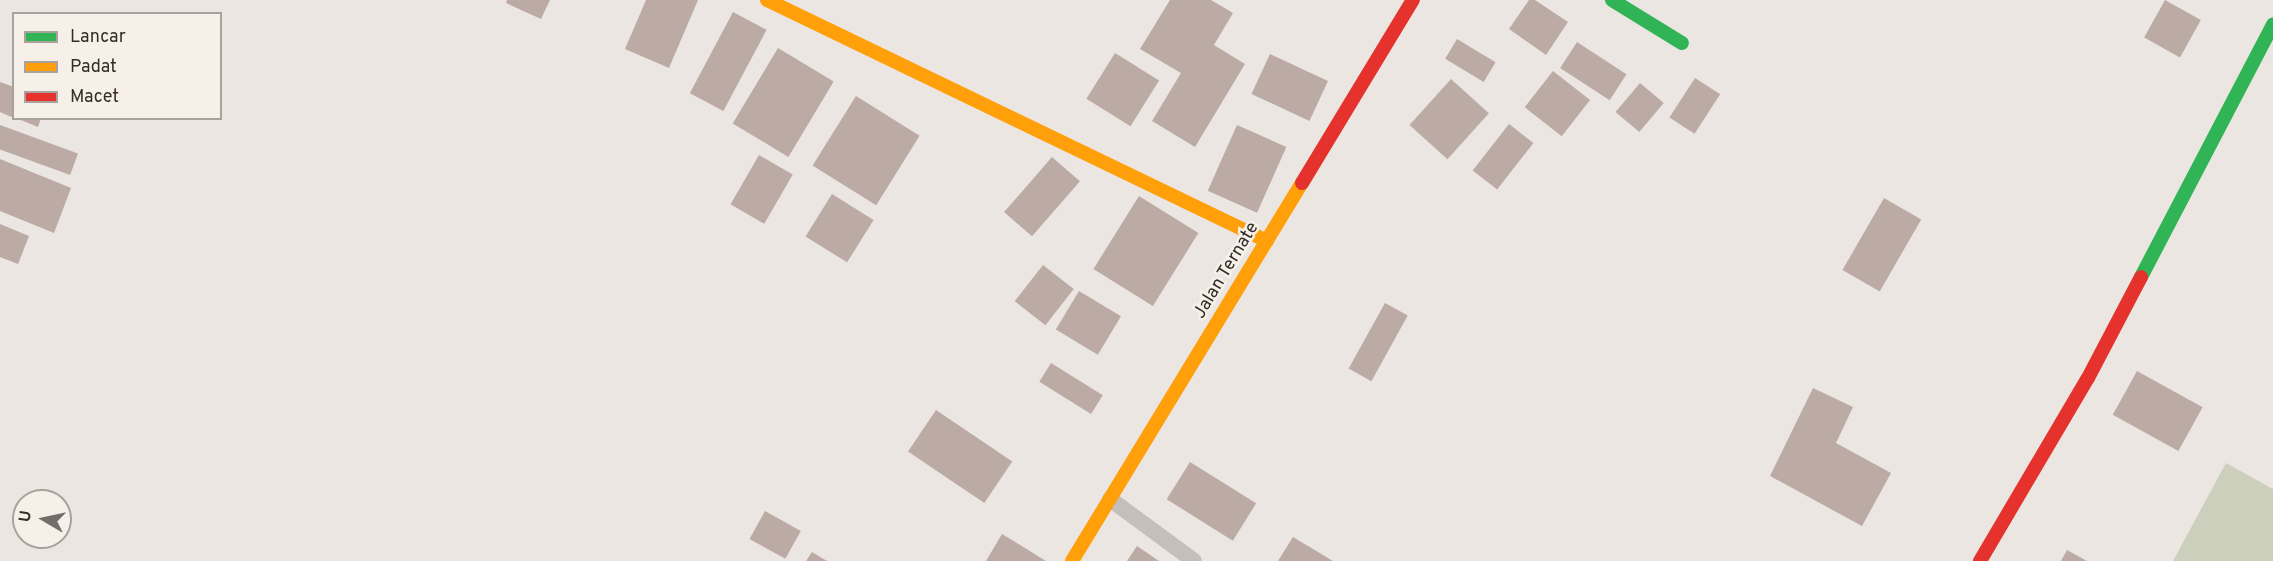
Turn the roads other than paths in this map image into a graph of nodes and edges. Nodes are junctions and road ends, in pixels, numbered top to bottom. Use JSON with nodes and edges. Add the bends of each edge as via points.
{"nodes":[{"id":1,"x":767,"y":0,"type":"edge"},
{"id":2,"x":1413,"y":0,"type":"edge"},
{"id":3,"x":1612,"y":0,"type":"edge"},
{"id":4,"x":2273,"y":24,"type":"edge"},
{"id":5,"x":1682,"y":43,"type":"dead end"},
{"id":6,"x":1267,"y":241,"type":"junction"},
{"id":7,"x":1110,"y":499,"type":"junction"},
{"id":8,"x":1072,"y":561,"type":"edge"},
{"id":9,"x":1194,"y":561,"type":"edge"},
{"id":10,"x":1980,"y":561,"type":"edge"}],
"edges":[{"from":1,"to":6,"type":"street"},
{"from":2,"to":6,"type":"street","name":"Jalan Ternate"},
{"from":3,"to":5,"type":"street"},
{"from":4,"to":10,"type":"street","via":[[2088,378]]},
{"from":6,"to":7,"type":"street","name":"Jalan Ternate"},
{"from":7,"to":8,"type":"street","name":"Jalan Ternate"},
{"from":7,"to":9,"type":"lane"}]}
